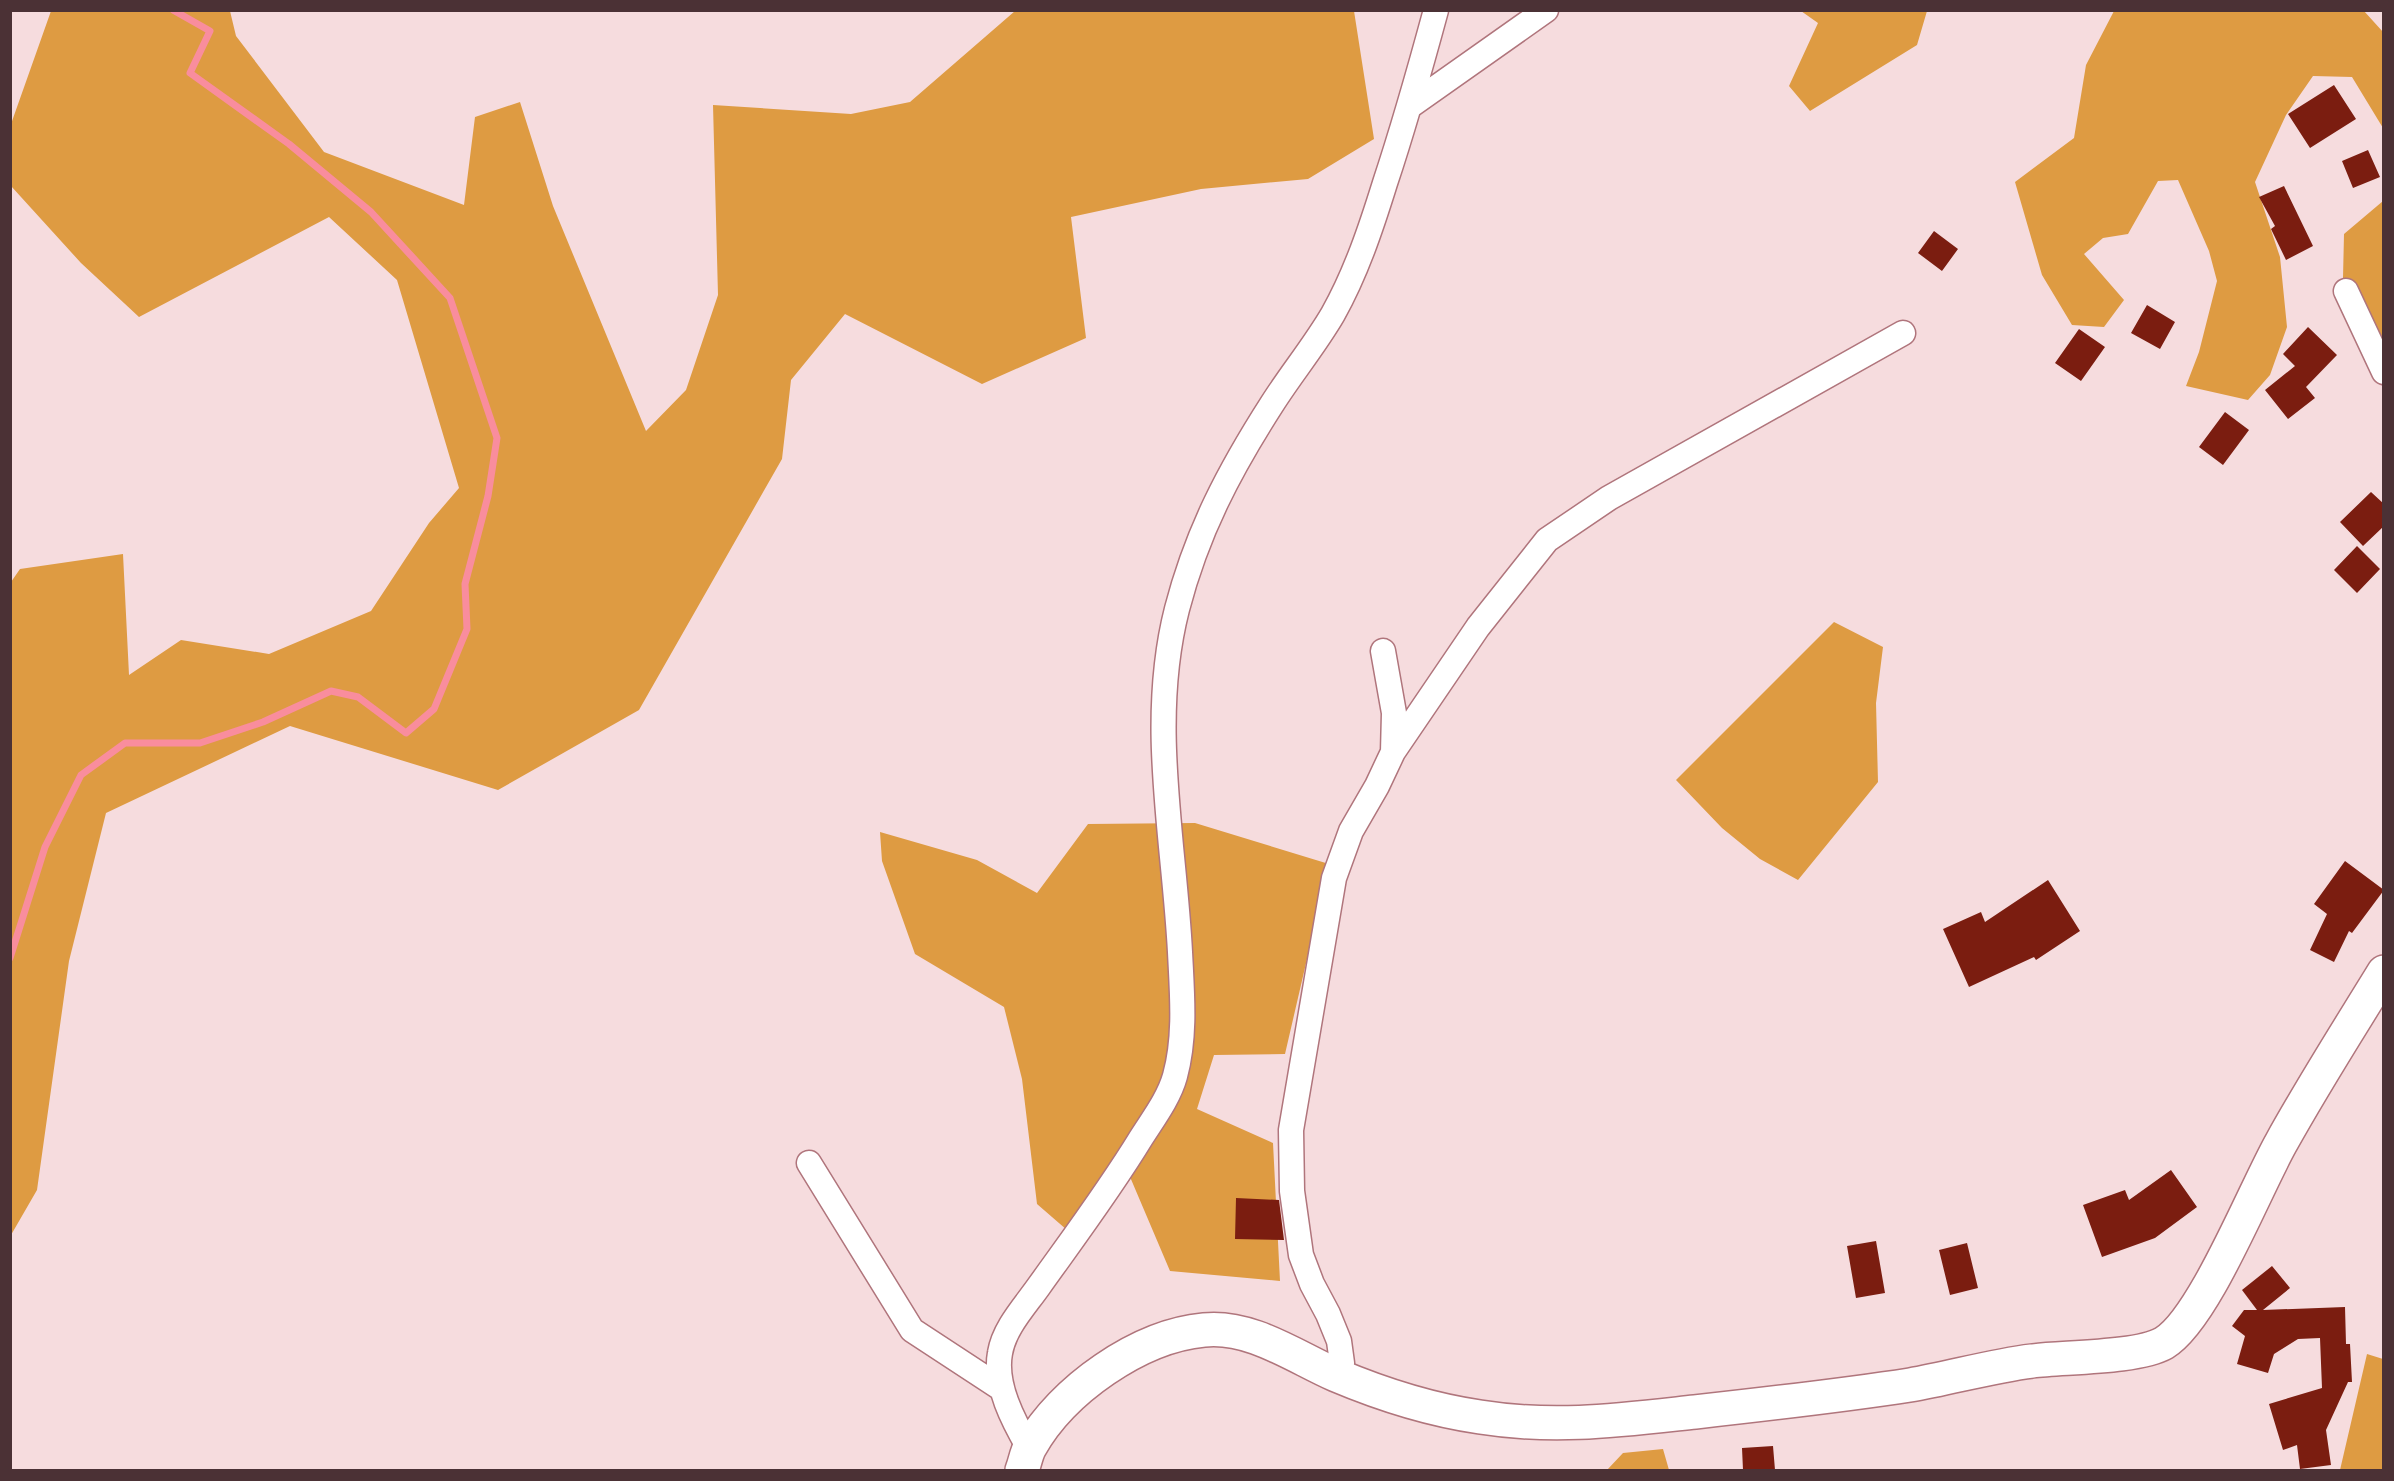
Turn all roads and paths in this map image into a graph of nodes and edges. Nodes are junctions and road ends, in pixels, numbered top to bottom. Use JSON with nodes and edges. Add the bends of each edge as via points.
{"nodes":[{"id":1,"x":1436,"y":10,"type":"edge"},
{"id":2,"x":1546,"y":10,"type":"edge"},
{"id":3,"x":1410,"y":106,"type":"junction"},
{"id":4,"x":2346,"y":291,"type":"dead end"},
{"id":5,"x":1903,"y":333,"type":"dead end"},
{"id":6,"x":2384,"y":372,"type":"edge"},
{"id":7,"x":1383,"y":651,"type":"dead end"},
{"id":8,"x":1393,"y":752,"type":"junction"},
{"id":9,"x":2384,"y":972,"type":"edge"},
{"id":10,"x":809,"y":1163,"type":"dead end"},
{"id":11,"x":1340,"y":1376,"type":"junction"},
{"id":12,"x":1002,"y":1389,"type":"junction"},
{"id":13,"x":1026,"y":1460,"type":"edge"}],
"edges":[{"from":1,"to":3,"type":"street"},
{"from":2,"to":3,"type":"street"},
{"from":3,"to":12,"type":"street","via":[[1354,271],[1333,314],[1213,505],[1192,559],[1166,657],[1163,694],[1167,810],[1181,974],[1182,1036],[1174,1079],[1108,1191],[1011,1326],[1000,1353]]},
{"from":4,"to":6,"type":"street"},
{"from":5,"to":8,"type":"street","via":[[1609,498],[1547,540],[1478,627]]},
{"from":7,"to":8,"type":"street","via":[[1394,713]]},
{"from":8,"to":11,"type":"street","via":[[1351,831],[1334,878],[1292,1130],[1292,1191],[1301,1255],[1339,1341]]},
{"from":9,"to":11,"type":"main road","via":[[2280,1144],[2187,1322],[2164,1343],[2144,1350],[2030,1361],[1911,1384],[1581,1424],[1478,1417],[1428,1406]]},
{"from":10,"to":12,"type":"street","via":[[912,1330]]},
{"from":11,"to":13,"type":"main road","via":[[1239,1331],[1203,1330],[1154,1343],[1107,1366],[1076,1391],[1050,1420]]},
{"from":12,"to":13,"type":"street"}]}
